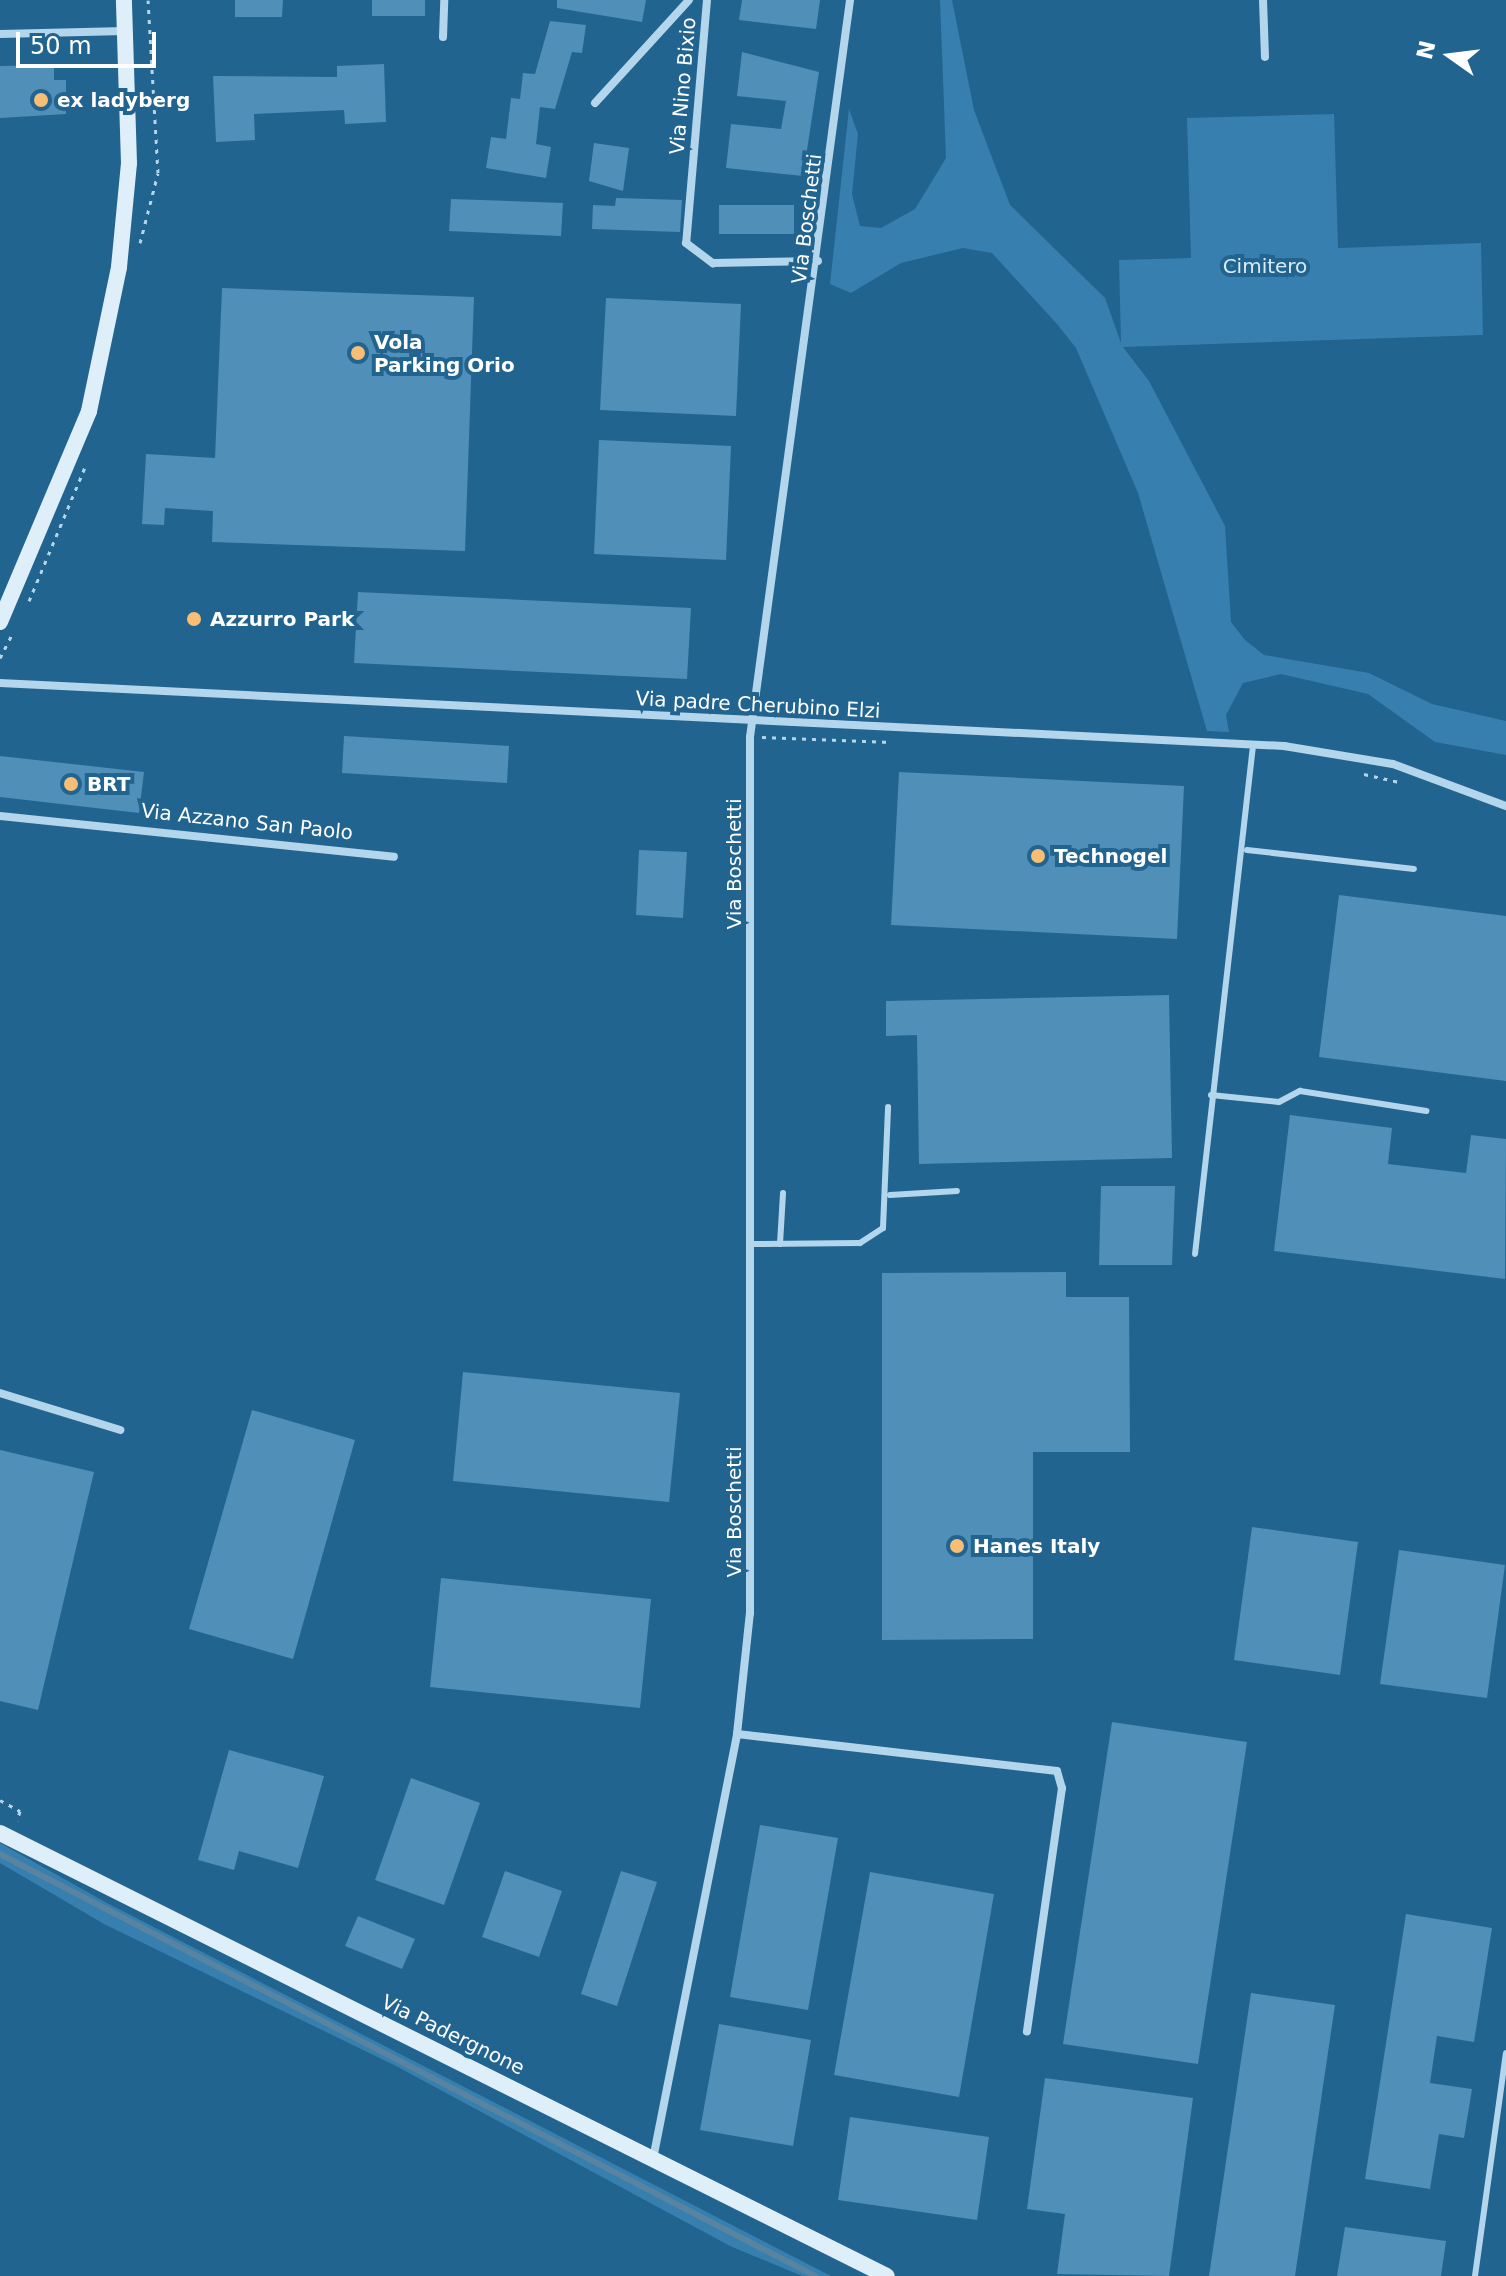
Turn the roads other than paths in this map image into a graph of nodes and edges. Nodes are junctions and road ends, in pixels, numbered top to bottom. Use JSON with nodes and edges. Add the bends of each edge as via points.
{"nodes":[{"id":1,"x":124,"y":0,"type":"edge"},
{"id":2,"x":444,"y":0,"type":"edge"},
{"id":3,"x":689,"y":0,"type":"edge"},
{"id":4,"x":707,"y":0,"type":"edge"},
{"id":5,"x":850,"y":0,"type":"edge"},
{"id":6,"x":1263,"y":0,"type":"edge"},
{"id":7,"x":125,"y":31,"type":"junction"},
{"id":8,"x":0,"y":34,"type":"edge"},
{"id":9,"x":443,"y":37,"type":"dead end"},
{"id":10,"x":1265,"y":57,"type":"dead end"},
{"id":11,"x":595,"y":103,"type":"dead end"},
{"id":12,"x":818,"y":261,"type":"junction"},
{"id":13,"x":6,"y":596,"type":"edge"},
{"id":14,"x":0,"y":622,"type":"edge"},
{"id":15,"x":0,"y":683,"type":"edge"},
{"id":16,"x":752,"y":721,"type":"junction"},
{"id":17,"x":1253,"y":746,"type":"junction"},
{"id":18,"x":1506,"y":806,"type":"edge"},
{"id":19,"x":0,"y":816,"type":"edge"},
{"id":20,"x":1247,"y":850,"type":"junction"},
{"id":21,"x":394,"y":857,"type":"dead end"},
{"id":22,"x":1414,"y":869,"type":"dead end"},
{"id":23,"x":1211,"y":1095,"type":"junction"},
{"id":24,"x":888,"y":1107,"type":"dead end"},
{"id":25,"x":1426,"y":1111,"type":"dead end"},
{"id":26,"x":957,"y":1191,"type":"dead end"},
{"id":27,"x":783,"y":1193,"type":"dead end"},
{"id":28,"x":890,"y":1195,"type":"junction"},
{"id":29,"x":750,"y":1244,"type":"junction"},
{"id":30,"x":780,"y":1244,"type":"junction"},
{"id":31,"x":1195,"y":1254,"type":"dead end"},
{"id":32,"x":0,"y":1393,"type":"edge"},
{"id":33,"x":120,"y":1430,"type":"dead end"},
{"id":34,"x":737,"y":1734,"type":"junction"},
{"id":35,"x":6,"y":1837,"type":"edge"},
{"id":36,"x":1027,"y":2031,"type":"dead end"},
{"id":37,"x":1506,"y":2053,"type":"edge"},
{"id":38,"x":654,"y":2154,"type":"junction"},
{"id":39,"x":887,"y":2276,"type":"edge"},
{"id":40,"x":1475,"y":2276,"type":"edge"}],
"edges":[{"from":1,"to":7,"type":"street"},
{"from":2,"to":9,"type":"street"},
{"from":3,"to":11,"type":"street","name":"Via Nino Bixio"},
{"from":4,"to":12,"type":"street","name":"Via Nino Bixio","via":[[686,243],[713,263]]},
{"from":5,"to":12,"type":"street","name":"Via Boschetti"},
{"from":6,"to":10,"type":"street"},
{"from":7,"to":8,"type":"street"},
{"from":7,"to":13,"type":"street","via":[[129,163],[119,267],[89,411]]},
{"from":12,"to":16,"type":"street","name":"Via Boschetti"},
{"from":13,"to":14,"type":"street"},
{"from":15,"to":16,"type":"street","name":"Via padre Cherubino Elzi"},
{"from":16,"to":17,"type":"street","name":"Via padre Cherubino Elzi"},
{"from":16,"to":29,"type":"street","name":"Via Boschetti"},
{"from":17,"to":18,"type":"street","name":"Via padre Cherubino Elzi","via":[[1393,764]]},
{"from":17,"to":20,"type":"lane"},
{"from":19,"to":21,"type":"street","name":"Via Azzano San Paolo"},
{"from":20,"to":22,"type":"lane"},
{"from":20,"to":23,"type":"lane"},
{"from":23,"to":25,"type":"lane","via":[[1279,1102],[1300,1091]]},
{"from":23,"to":31,"type":"lane"},
{"from":24,"to":28,"type":"lane"},
{"from":26,"to":28,"type":"lane"},
{"from":27,"to":30,"type":"lane"},
{"from":28,"to":30,"type":"lane","via":[[883,1228],[860,1243]]},
{"from":29,"to":30,"type":"lane"},
{"from":29,"to":34,"type":"street","name":"Via Boschetti","via":[[750,1613]]},
{"from":32,"to":33,"type":"street"},
{"from":34,"to":36,"type":"street","via":[[1057,1771],[1062,1788]]},
{"from":34,"to":38,"type":"street","name":"Via Boschetti"},
{"from":35,"to":38,"type":"street","name":"Via Padergnone"},
{"from":37,"to":40,"type":"lane"},
{"from":38,"to":39,"type":"street","name":"Via Padergnone"}]}
